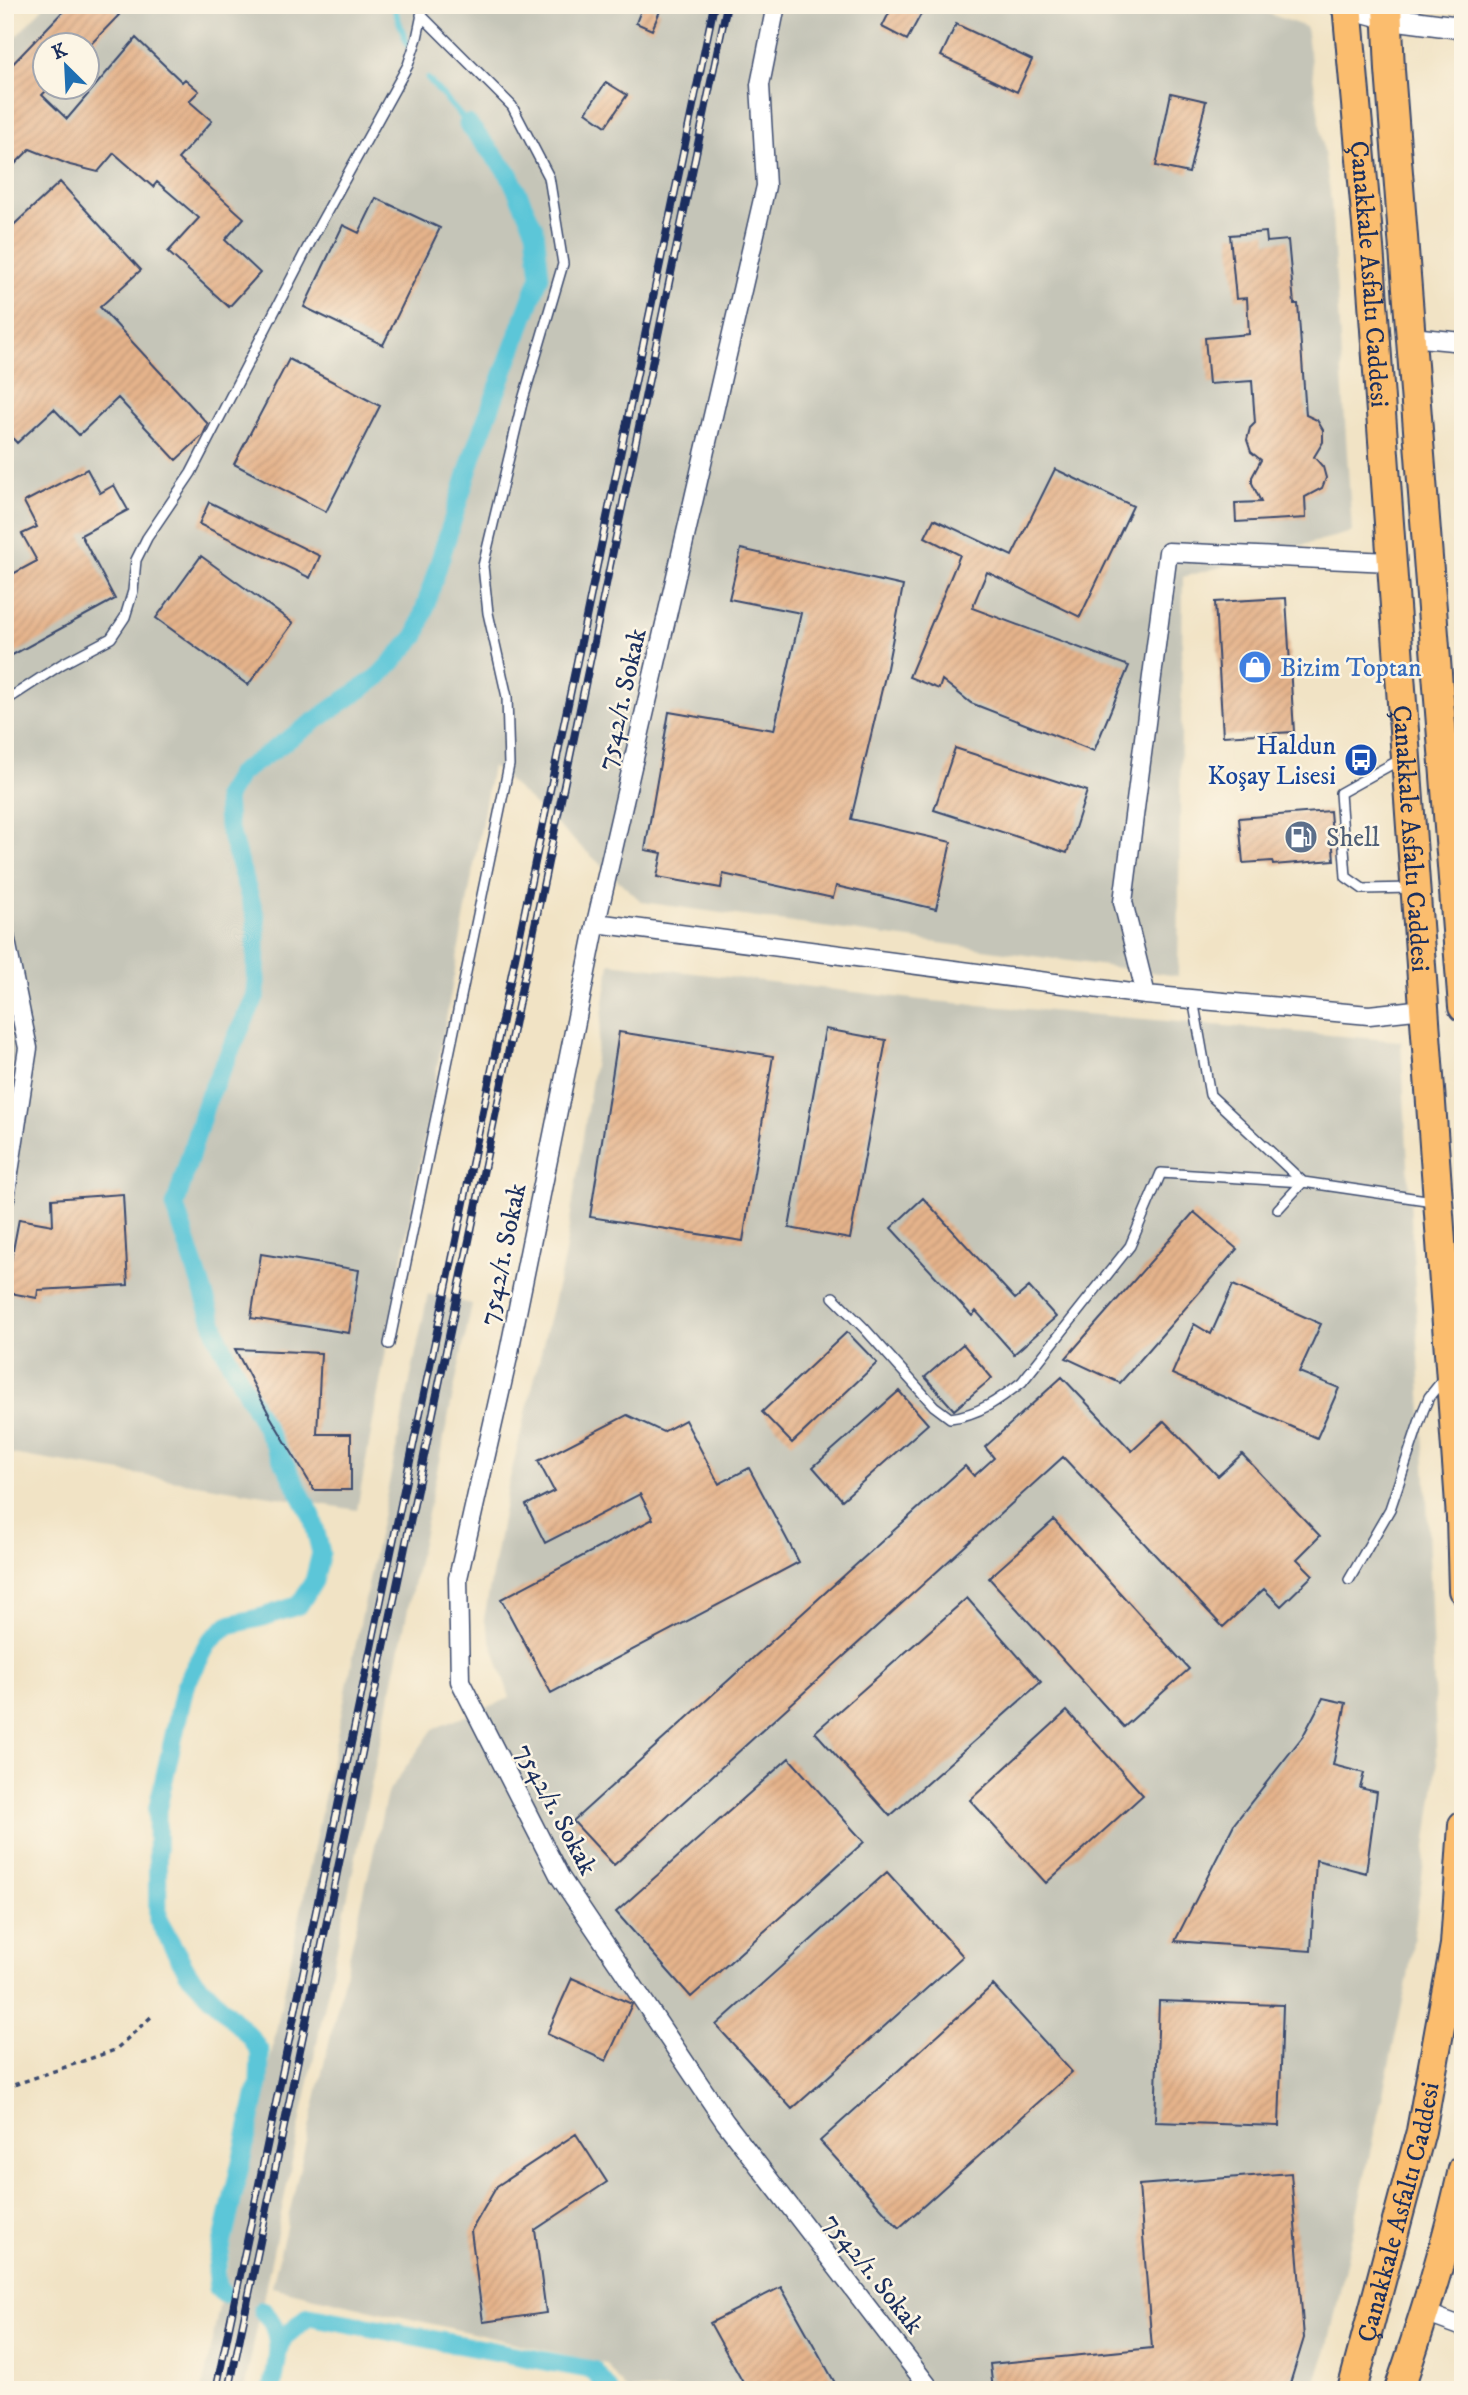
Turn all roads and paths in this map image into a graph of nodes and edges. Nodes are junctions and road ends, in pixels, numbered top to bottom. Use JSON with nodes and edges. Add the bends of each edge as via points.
{"nodes":[{"id":1,"x":776,"y":5,"type":"edge"},
{"id":2,"x":1346,"y":6,"type":"edge"},
{"id":3,"x":423,"y":10,"type":"edge"},
{"id":4,"x":1387,"y":12,"type":"edge"},
{"id":5,"x":1463,"y":28,"type":"edge"},
{"id":6,"x":1411,"y":337,"type":"junction"},
{"id":7,"x":1463,"y":342,"type":"edge"},
{"id":8,"x":1390,"y":562,"type":"junction"},
{"id":9,"x":5,"y":701,"type":"edge"},
{"id":10,"x":1405,"y":756,"type":"junction"},
{"id":11,"x":1458,"y":887,"type":"edge"},
{"id":12,"x":1415,"y":888,"type":"junction"},
{"id":13,"x":596,"y":923,"type":"junction"},
{"id":14,"x":5,"y":936,"type":"edge"},
{"id":15,"x":1461,"y":966,"type":"edge"},
{"id":16,"x":1146,"y":995,"type":"junction"},
{"id":17,"x":1194,"y":999,"type":"junction"},
{"id":18,"x":1463,"y":1007,"type":"edge"},
{"id":19,"x":1424,"y":1009,"type":"junction"},
{"id":20,"x":1303,"y":1182,"type":"junction"},
{"id":21,"x":5,"y":1199,"type":"edge"},
{"id":22,"x":1438,"y":1202,"type":"junction"},
{"id":23,"x":1278,"y":1209,"type":"dead end"},
{"id":24,"x":833,"y":1297,"type":"dead end"},
{"id":25,"x":389,"y":1344,"type":"dead end"},
{"id":26,"x":1450,"y":1373,"type":"junction"},
{"id":27,"x":1349,"y":1580,"type":"dead end"},
{"id":28,"x":1463,"y":1590,"type":"edge"},
{"id":29,"x":1463,"y":1825,"type":"edge"},
{"id":30,"x":152,"y":2016,"type":"dead end"},
{"id":31,"x":5,"y":2088,"type":"edge"},
{"id":32,"x":1463,"y":2169,"type":"edge"},
{"id":33,"x":1458,"y":2211,"type":"edge"},
{"id":34,"x":1425,"y":2313,"type":"junction"},
{"id":35,"x":1463,"y":2327,"type":"edge"},
{"id":36,"x":931,"y":2390,"type":"edge"},
{"id":37,"x":1352,"y":2390,"type":"edge"},
{"id":38,"x":1399,"y":2390,"type":"edge"}],
"edges":[{"from":1,"to":13,"type":"street","name":"7542/1. Sokak","via":[[760,85],[766,186]]},
{"from":2,"to":4,"type":"street"},
{"from":2,"to":8,"type":"highway","name":"Çanakkale Asfaltı Caddesi","via":[[1369,247]]},
{"from":3,"to":9,"type":"lane","via":[[408,65],[191,473],[136,560],[125,617],[111,638]]},
{"from":3,"to":25,"type":"lane","via":[[512,106],[549,177],[563,264],[522,403],[483,566],[488,613],[507,697],[509,765]]},
{"from":4,"to":5,"type":"street"},
{"from":4,"to":6,"type":"highway","name":"Çanakkale Asfaltı Caddesi"},
{"from":6,"to":7,"type":"street"},
{"from":6,"to":11,"type":"highway","name":"Çanakkale Asfaltı Caddesi"},
{"from":8,"to":10,"type":"highway","name":"Çanakkale Asfaltı Caddesi"},
{"from":8,"to":16,"type":"street","via":[[1168,552],[1124,902]]},
{"from":10,"to":12,"type":"highway","name":"Çanakkale Asfaltı Caddesi"},
{"from":10,"to":12,"type":"lane","via":[[1340,793],[1346,877],[1363,889]]},
{"from":11,"to":15,"type":"highway","name":"Çanakkale Asfaltı Caddesi"},
{"from":12,"to":19,"type":"highway","name":"Çanakkale Asfaltı Caddesi"},
{"from":13,"to":16,"type":"street"},
{"from":13,"to":36,"type":"street","name":"7542/1. Sokak","via":[[458,1578],[460,1681],[560,1877],[725,2122]]},
{"from":14,"to":21,"type":"street","via":[[28,1048]]},
{"from":15,"to":18,"type":"highway","name":"Çanakkale Asfaltı Caddesi"},
{"from":16,"to":17,"type":"street"},
{"from":17,"to":19,"type":"street","via":[[1369,1015]]},
{"from":17,"to":20,"type":"lane","via":[[1210,1095]]},
{"from":19,"to":22,"type":"highway","name":"Çanakkale Asfaltı Caddesi"},
{"from":20,"to":22,"type":"lane"},
{"from":20,"to":23,"type":"lane"},
{"from":20,"to":24,"type":"lane","via":[[1161,1173],[1130,1246],[1022,1382],[967,1416],[950,1418],[934,1406]]},
{"from":22,"to":26,"type":"highway","name":"Çanakkale Asfaltı Caddesi"},
{"from":26,"to":27,"type":"lane","via":[[1429,1397],[1390,1509]]},
{"from":26,"to":28,"type":"highway","name":"Çanakkale Asfaltı Caddesi"},
{"from":29,"to":37,"type":"highway","name":"Çanakkale Asfaltı Caddesi","via":[[1455,1945],[1421,2130]]},
{"from":30,"to":31,"type":"path","via":[[114,2050]]},
{"from":32,"to":33,"type":"highway","name":"Çanakkale Asfaltı Caddesi"},
{"from":33,"to":34,"type":"highway","name":"Çanakkale Asfaltı Caddesi"},
{"from":34,"to":35,"type":"street"},
{"from":34,"to":38,"type":"highway","name":"Çanakkale Asfaltı Caddesi"}]}
